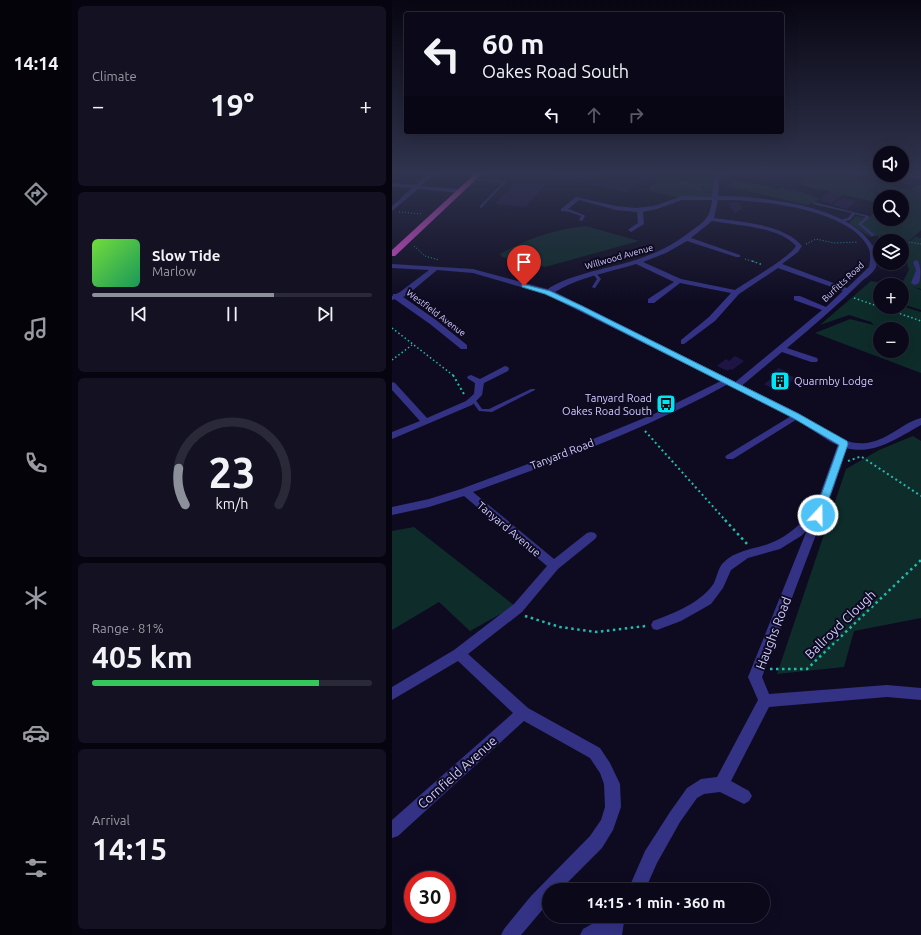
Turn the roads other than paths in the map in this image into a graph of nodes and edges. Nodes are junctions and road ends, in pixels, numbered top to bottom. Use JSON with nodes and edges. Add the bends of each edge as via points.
{"nodes":[{"id":1,"x":433,"y":216,"type":"edge"},
{"id":2,"x":582,"y":216,"type":"edge"},
{"id":3,"x":640,"y":216,"type":"edge"},
{"id":4,"x":711,"y":216,"type":"edge"},
{"id":5,"x":829,"y":216,"type":"edge"},
{"id":6,"x":852,"y":216,"type":"edge"},
{"id":7,"x":866,"y":216,"type":"edge"},
{"id":8,"x":710,"y":219,"type":"junction"},
{"id":9,"x":581,"y":220,"type":"dead end"},
{"id":10,"x":842,"y":221,"type":"junction"},
{"id":11,"x":631,"y":230,"type":"dead end"},
{"id":12,"x":873,"y":235,"type":"dead end"},
{"id":13,"x":688,"y":239,"type":"junction"},
{"id":14,"x":392,"y":254,"type":"edge"},
{"id":15,"x":738,"y":256,"type":"road end"},
{"id":16,"x":638,"y":262,"type":"junction"},
{"id":17,"x":916,"y":262,"type":"dead end"},
{"id":18,"x":392,"y":266,"type":"edge"},
{"id":19,"x":774,"y":267,"type":"junction"},
{"id":20,"x":436,"y":268,"type":"junction"},
{"id":21,"x":920,"y":271,"type":"edge"},
{"id":22,"x":594,"y":273,"type":"junction"},
{"id":23,"x":680,"y":281,"type":"junction"},
{"id":24,"x":915,"y":283,"type":"dead end"},
{"id":25,"x":594,"y":288,"type":"dead end"},
{"id":26,"x":548,"y":292,"type":"junction"},
{"id":27,"x":736,"y":292,"type":"junction"},
{"id":28,"x":847,"y":293,"type":"junction"},
{"id":29,"x":394,"y":297,"type":"edge"},
{"id":30,"x":797,"y":298,"type":"dead end"},
{"id":31,"x":650,"y":301,"type":"dead end"},
{"id":32,"x":828,"y":310,"type":"junction"},
{"id":33,"x":684,"y":342,"type":"dead end"},
{"id":34,"x":464,"y":347,"type":"dead end"},
{"id":35,"x":781,"y":349,"type":"junction"},
{"id":36,"x":814,"y":360,"type":"dead end"},
{"id":37,"x":505,"y":369,"type":"dead end"},
{"id":38,"x":470,"y":378,"type":"dead end"},
{"id":39,"x":727,"y":381,"type":"junction"},
{"id":40,"x":480,"y":382,"type":"junction"},
{"id":41,"x":392,"y":385,"type":"edge"},
{"id":42,"x":736,"y":386,"type":"junction"},
{"id":43,"x":533,"y":390,"type":"dead end"},
{"id":44,"x":471,"y":402,"type":"junction"},
{"id":45,"x":796,"y":416,"type":"junction"},
{"id":46,"x":425,"y":421,"type":"junction"},
{"id":47,"x":921,"y":421,"type":"edge"},
{"id":48,"x":392,"y":436,"type":"edge"},
{"id":49,"x":844,"y":444,"type":"junction"},
{"id":50,"x":730,"y":457,"type":"dead end"},
{"id":51,"x":829,"y":487,"type":"junction"},
{"id":52,"x":465,"y":491,"type":"junction"},
{"id":53,"x":392,"y":511,"type":"edge"},
{"id":54,"x":591,"y":536,"type":"dead end"},
{"id":55,"x":554,"y":566,"type":"junction"},
{"id":56,"x":657,"y":625,"type":"road end"},
{"id":57,"x":459,"y":654,"type":"junction"},
{"id":58,"x":392,"y":694,"type":"edge"},
{"id":59,"x":921,"y":694,"type":"edge"},
{"id":60,"x":765,"y":701,"type":"junction"},
{"id":61,"x":523,"y":713,"type":"junction"},
{"id":62,"x":721,"y":784,"type":"junction"},
{"id":63,"x":744,"y":796,"type":"dead end"},
{"id":64,"x":392,"y":830,"type":"edge"},
{"id":65,"x":639,"y":883,"type":"edge"},
{"id":66,"x":615,"y":924,"type":"edge"},
{"id":67,"x":510,"y":935,"type":"edge"},
{"id":68,"x":589,"y":935,"type":"edge"}],
"edges":[{"from":1,"to":14,"type":"highway"},
{"from":2,"to":9,"type":"lane"},
{"from":3,"to":11,"type":"street","via":[[641,224]]},
{"from":4,"to":8,"type":"street"},
{"from":5,"to":10,"type":"street"},
{"from":6,"to":10,"type":"lane"},
{"from":7,"to":12,"type":"lane","via":[[860,224]]},
{"from":8,"to":13,"type":"street","name":"Willwood Avenue"},
{"from":8,"to":19,"type":"street","via":[[758,227],[793,239],[799,246],[798,249]]},
{"from":10,"to":28,"type":"street","name":"Burfitts Road","via":[[863,235],[873,250],[872,268]]},
{"from":13,"to":15,"type":"street"},
{"from":13,"to":16,"type":"street","name":"Willwood Avenue","via":[[674,248]]},
{"from":16,"to":22,"type":"street","name":"Willwood Avenue"},
{"from":16,"to":23,"type":"street"},
{"from":17,"to":21,"type":"street"},
{"from":18,"to":20,"type":"street"},
{"from":19,"to":27,"type":"street"},
{"from":19,"to":28,"type":"street"},
{"from":20,"to":26,"type":"street","via":[[491,276]]},
{"from":20,"to":29,"type":"street","via":[[403,294]]},
{"from":21,"to":24,"type":"street"},
{"from":22,"to":25,"type":"lane","via":[[599,279]]},
{"from":22,"to":26,"type":"street","name":"Willwood Avenue"},
{"from":23,"to":27,"type":"street"},
{"from":23,"to":31,"type":"street"},
{"from":26,"to":39,"type":"street"},
{"from":27,"to":33,"type":"street","via":[[712,319]]},
{"from":28,"to":32,"type":"street","name":"Burfitts Road"},
{"from":29,"to":34,"type":"street","name":"Westfield Avenue","via":[[433,322]]},
{"from":30,"to":32,"type":"street"},
{"from":32,"to":35,"type":"street","name":"Burfitts Road"},
{"from":35,"to":36,"type":"street"},
{"from":35,"to":42,"type":"street","name":"Burfitts Road"},
{"from":37,"to":40,"type":"street"},
{"from":38,"to":40,"type":"street"},
{"from":39,"to":42,"type":"street"},
{"from":39,"to":52,"type":"street","name":"Tanyard Road","via":[[639,424]]},
{"from":40,"to":44,"type":"street","via":[[478,395]]},
{"from":41,"to":46,"type":"street"},
{"from":42,"to":45,"type":"street"},
{"from":43,"to":44,"type":"lane","via":[[490,411],[481,410]]},
{"from":44,"to":46,"type":"street"},
{"from":45,"to":49,"type":"street"},
{"from":45,"to":50,"type":"street"},
{"from":46,"to":48,"type":"street"},
{"from":47,"to":49,"type":"street","via":[[903,432],[869,446]]},
{"from":49,"to":51,"type":"street","name":"Haughs Road"},
{"from":51,"to":56,"type":"street","name":"Haughs Road","via":[[812,518],[796,533],[776,546],[745,554],[726,568],[718,586],[707,600]]},
{"from":51,"to":60,"type":"street","name":"Haughs Road","via":[[756,677]]},
{"from":52,"to":53,"type":"street","name":"Tanyard Road","via":[[407,509]]},
{"from":52,"to":55,"type":"street","name":"Tanyard Avenue"},
{"from":54,"to":55,"type":"street"},
{"from":55,"to":57,"type":"street","via":[[518,608]]},
{"from":57,"to":58,"type":"street"},
{"from":57,"to":61,"type":"street"},
{"from":59,"to":60,"type":"street","via":[[887,691]]},
{"from":60,"to":62,"type":"street"},
{"from":61,"to":64,"type":"street","name":"Cornfield Avenue"},
{"from":61,"to":67,"type":"street","via":[[595,753],[612,784],[613,807],[607,824],[596,842],[536,902]]},
{"from":62,"to":63,"type":"street"},
{"from":62,"to":65,"type":"street","via":[[701,786],[692,793],[674,817]]},
{"from":66,"to":68,"type":"street"}]}
